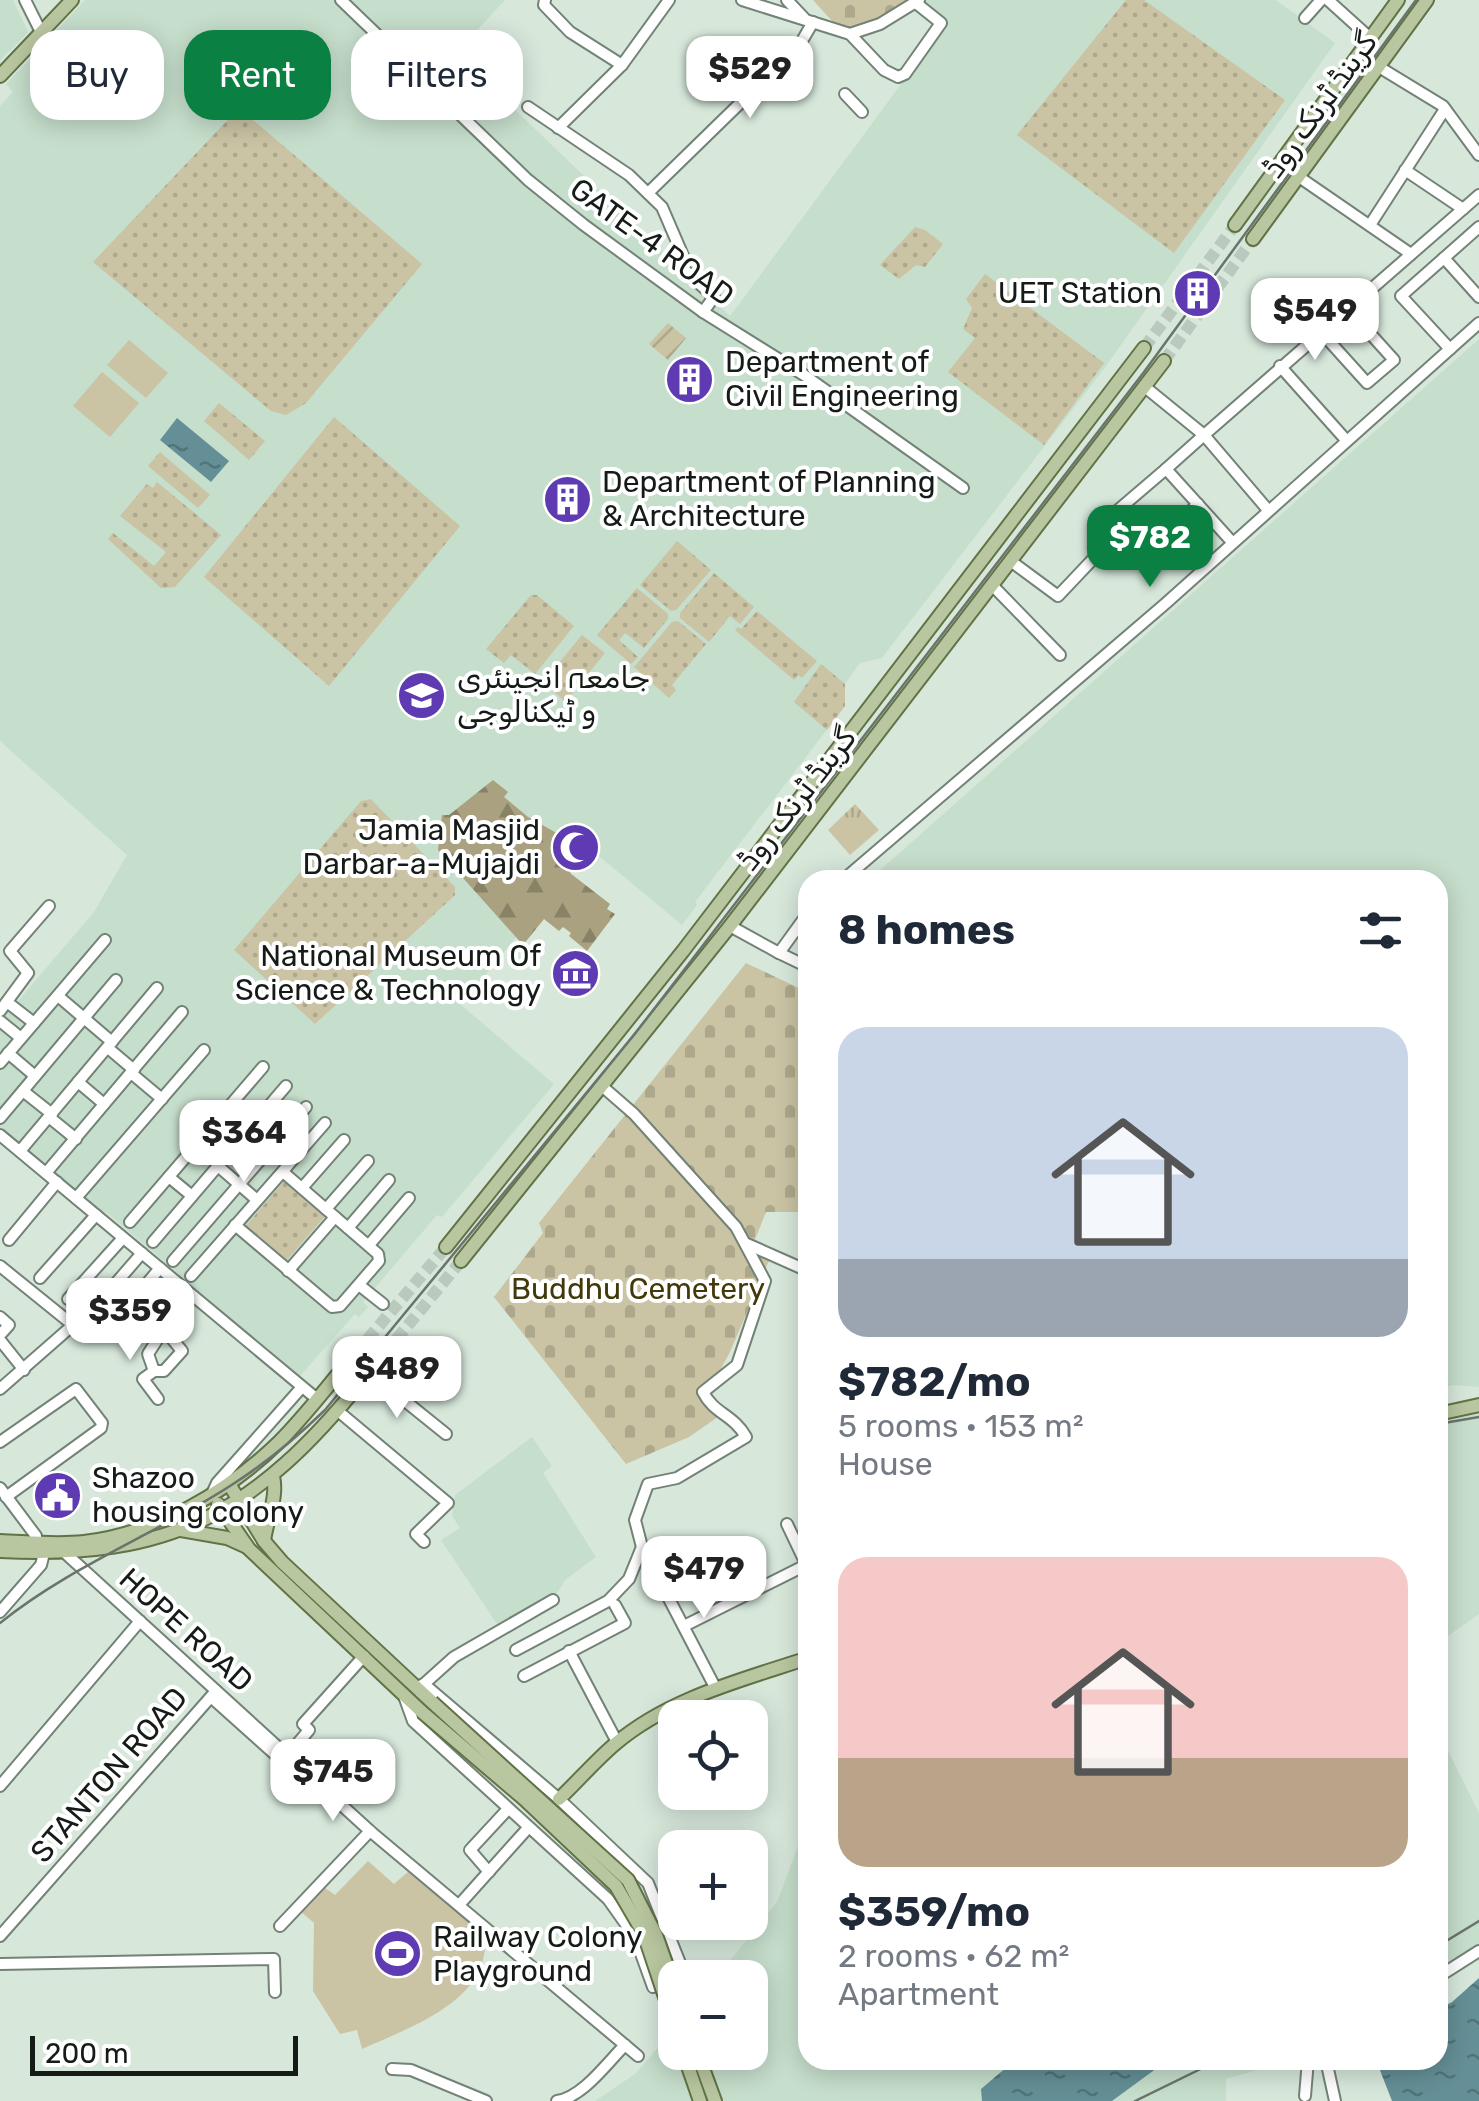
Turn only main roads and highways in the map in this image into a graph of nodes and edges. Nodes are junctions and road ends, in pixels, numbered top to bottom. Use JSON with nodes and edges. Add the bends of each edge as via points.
{"nodes":[{"id":1,"x":72,"y":0,"type":"edge"},
{"id":2,"x":1427,"y":0,"type":"edge"},
{"id":3,"x":1394,"y":2,"type":"edge"},
{"id":4,"x":0,"y":76,"type":"edge"},
{"id":5,"x":1236,"y":225,"type":"tunnel mouth"},
{"id":6,"x":1253,"y":239,"type":"tunnel mouth"},
{"id":7,"x":1144,"y":348,"type":"tunnel mouth"},
{"id":8,"x":1164,"y":361,"type":"tunnel mouth"},
{"id":9,"x":1022,"y":511,"type":"junction"},
{"id":10,"x":1039,"y":526,"type":"junction"},
{"id":11,"x":446,"y":1247,"type":"tunnel mouth"},
{"id":12,"x":461,"y":1262,"type":"tunnel mouth"},
{"id":13,"x":344,"y":1368,"type":"tunnel mouth"},
{"id":14,"x":368,"y":1379,"type":"tunnel mouth"},
{"id":15,"x":1479,"y":1405,"type":"edge"},
{"id":16,"x":1448,"y":1412,"type":"edge"},
{"id":17,"x":273,"y":1476,"type":"junction"},
{"id":18,"x":229,"y":1484,"type":"junction"},
{"id":19,"x":212,"y":1495,"type":"junction"},
{"id":20,"x":240,"y":1500,"type":"junction"},
{"id":21,"x":223,"y":1511,"type":"junction"},
{"id":22,"x":181,"y":1530,"type":"junction"},
{"id":23,"x":0,"y":1540,"type":"edge"},
{"id":24,"x":264,"y":1541,"type":"junction"},
{"id":25,"x":39,"y":1548,"type":"junction"},
{"id":26,"x":249,"y":1548,"type":"junction"},
{"id":27,"x":0,"y":1551,"type":"edge"},
{"id":28,"x":798,"y":1661,"type":"edge"},
{"id":29,"x":427,"y":1707,"type":"junction"},
{"id":30,"x":560,"y":1799,"type":"road end"},
{"id":31,"x":665,"y":1960,"type":"edge"},
{"id":32,"x":658,"y":1976,"type":"edge"},
{"id":33,"x":690,"y":2070,"type":"edge"},
{"id":34,"x":704,"y":2070,"type":"edge"},
{"id":35,"x":700,"y":2101,"type":"edge"},
{"id":36,"x":714,"y":2101,"type":"edge"}],
"edges":[{"from":1,"to":4,"type":"main road"},
{"from":2,"to":6,"type":"main road","name":"گرینڈ ٹرنک روڈ"},
{"from":3,"to":5,"type":"main road","name":"گرینڈ ٹرنک روڈ"},
{"from":7,"to":9,"type":"main road","name":"گرینڈ ٹرنک روڈ"},
{"from":8,"to":10,"type":"main road","name":"گرینڈ ٹرنک روڈ"},
{"from":9,"to":10,"type":"main road"},
{"from":9,"to":11,"type":"main road","name":"گرینڈ ٹرنک روڈ"},
{"from":10,"to":12,"type":"main road","name":"گرینڈ ٹرنک روڈ"},
{"from":13,"to":18,"type":"main road","via":[[277,1444]]},
{"from":14,"to":17,"type":"main road"},
{"from":15,"to":16,"type":"main road"},
{"from":17,"to":20,"type":"main road"},
{"from":17,"to":24,"type":"main road","via":[[277,1493]]},
{"from":18,"to":19,"type":"main road"},
{"from":18,"to":20,"type":"main road"},
{"from":19,"to":21,"type":"main road"},
{"from":19,"to":25,"type":"main road","via":[[120,1534]]},
{"from":20,"to":21,"type":"main road"},
{"from":20,"to":24,"type":"main road"},
{"from":21,"to":22,"type":"main road"},
{"from":21,"to":26,"type":"main road"},
{"from":22,"to":25,"type":"main road","via":[[118,1546]]},
{"from":22,"to":26,"type":"main road"},
{"from":23,"to":25,"type":"main road"},
{"from":24,"to":29,"type":"main road","via":[[310,1591],[420,1686]]},
{"from":25,"to":27,"type":"main road"},
{"from":26,"to":29,"type":"main road","via":[[404,1696]]},
{"from":28,"to":30,"type":"main road","via":[[664,1712],[618,1742]]},
{"from":29,"to":31,"type":"main road","bridge":true,"via":[[628,1880]]},
{"from":29,"to":32,"type":"main road","bridge":true,"via":[[616,1886],[644,1934]]},
{"from":33,"to":35,"type":"main road"},
{"from":34,"to":36,"type":"main road"}]}
